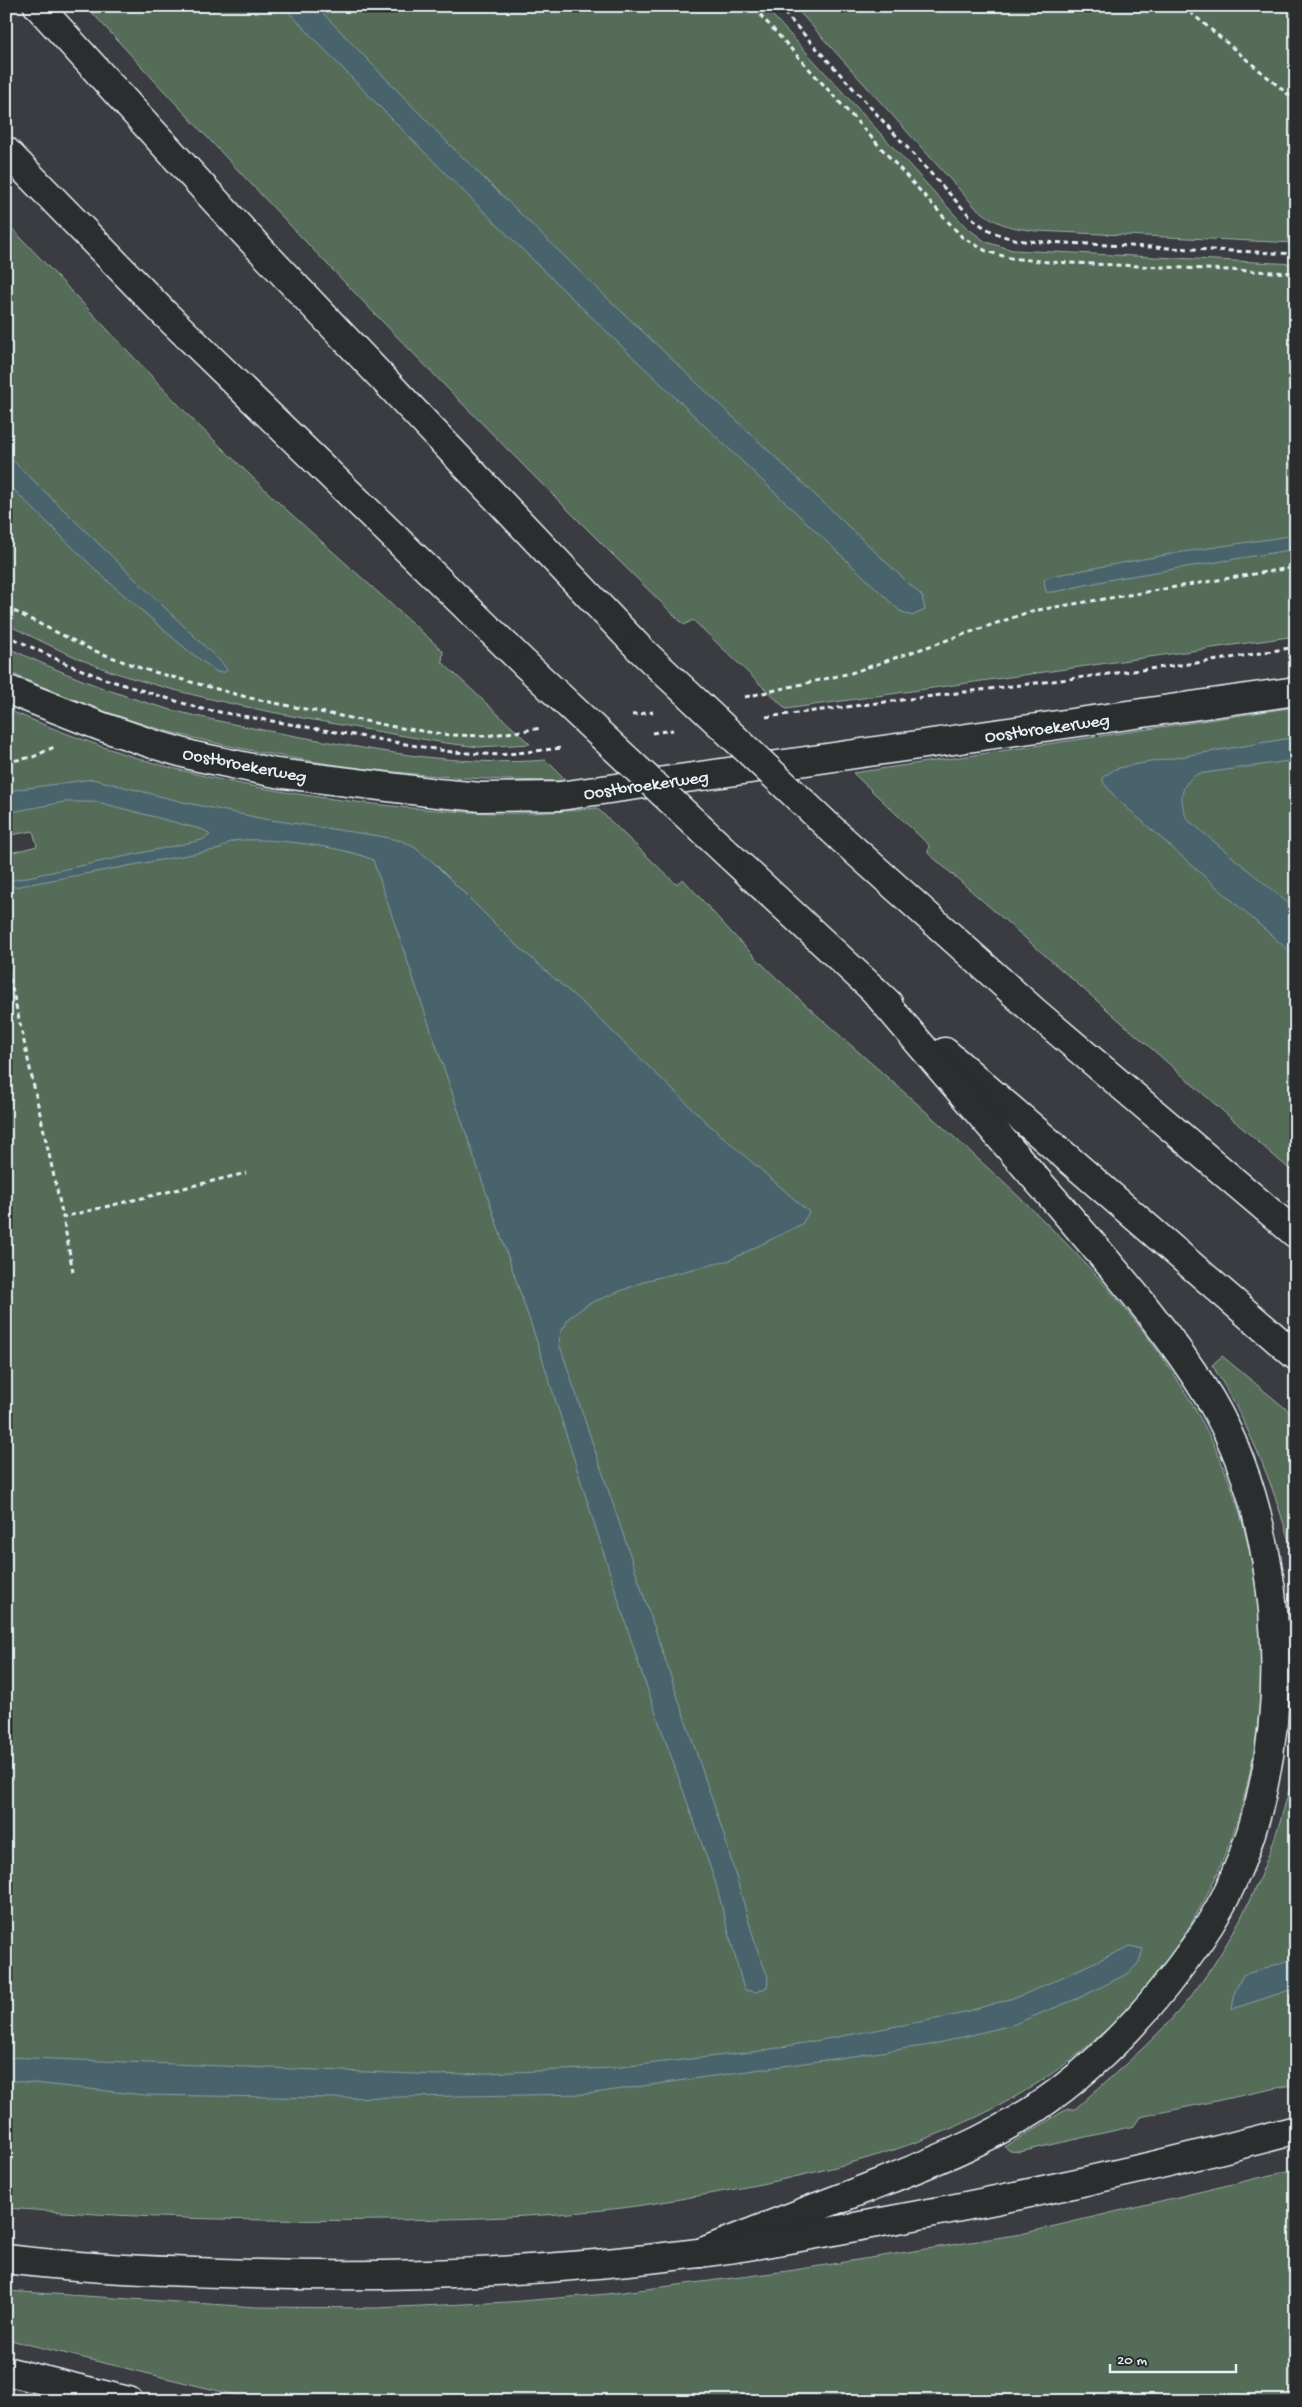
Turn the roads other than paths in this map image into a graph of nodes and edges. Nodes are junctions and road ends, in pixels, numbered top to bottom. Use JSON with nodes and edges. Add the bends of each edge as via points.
{"nodes":[{"id":1,"x":38,"y":6,"type":"edge"},
{"id":2,"x":6,"y":151,"type":"edge"},
{"id":3,"x":6,"y":689,"type":"edge"},
{"id":4,"x":1296,"y":691,"type":"edge"},
{"id":5,"x":874,"y":990,"type":"junction"},
{"id":6,"x":1296,"y":1234,"type":"edge"},
{"id":7,"x":1296,"y":1356,"type":"edge"},
{"id":8,"x":1296,"y":2130,"type":"edge"},
{"id":9,"x":700,"y":2253,"type":"junction"},
{"id":10,"x":6,"y":2259,"type":"edge"},
{"id":11,"x":6,"y":2372,"type":"edge"},
{"id":12,"x":129,"y":2401,"type":"edge"}],
"edges":[{"from":1,"to":6,"type":"main road","bridge":true,"via":[[242,230],[640,648],[842,839],[1035,1012]]},
{"from":2,"to":5,"type":"main road","bridge":true,"via":[[164,313],[525,664]]},
{"from":3,"to":4,"type":"main road","name":"Oostbroekerweg","via":[[144,741],[220,762],[327,780],[481,797],[560,796]]},
{"from":5,"to":7,"type":"main road"},
{"from":5,"to":9,"type":"main road","via":[[1135,1294],[1211,1401],[1242,1469],[1259,1519],[1270,1574],[1276,1692],[1270,1757],[1252,1830],[1230,1888],[1198,1943],[1138,2020],[1083,2074],[998,2132],[947,2156]]},
{"from":8,"to":9,"type":"main road","via":[[990,2202]]},
{"from":9,"to":10,"type":"main road","via":[[433,2275],[315,2276],[169,2271]]},
{"from":11,"to":12,"type":"main road"}]}
